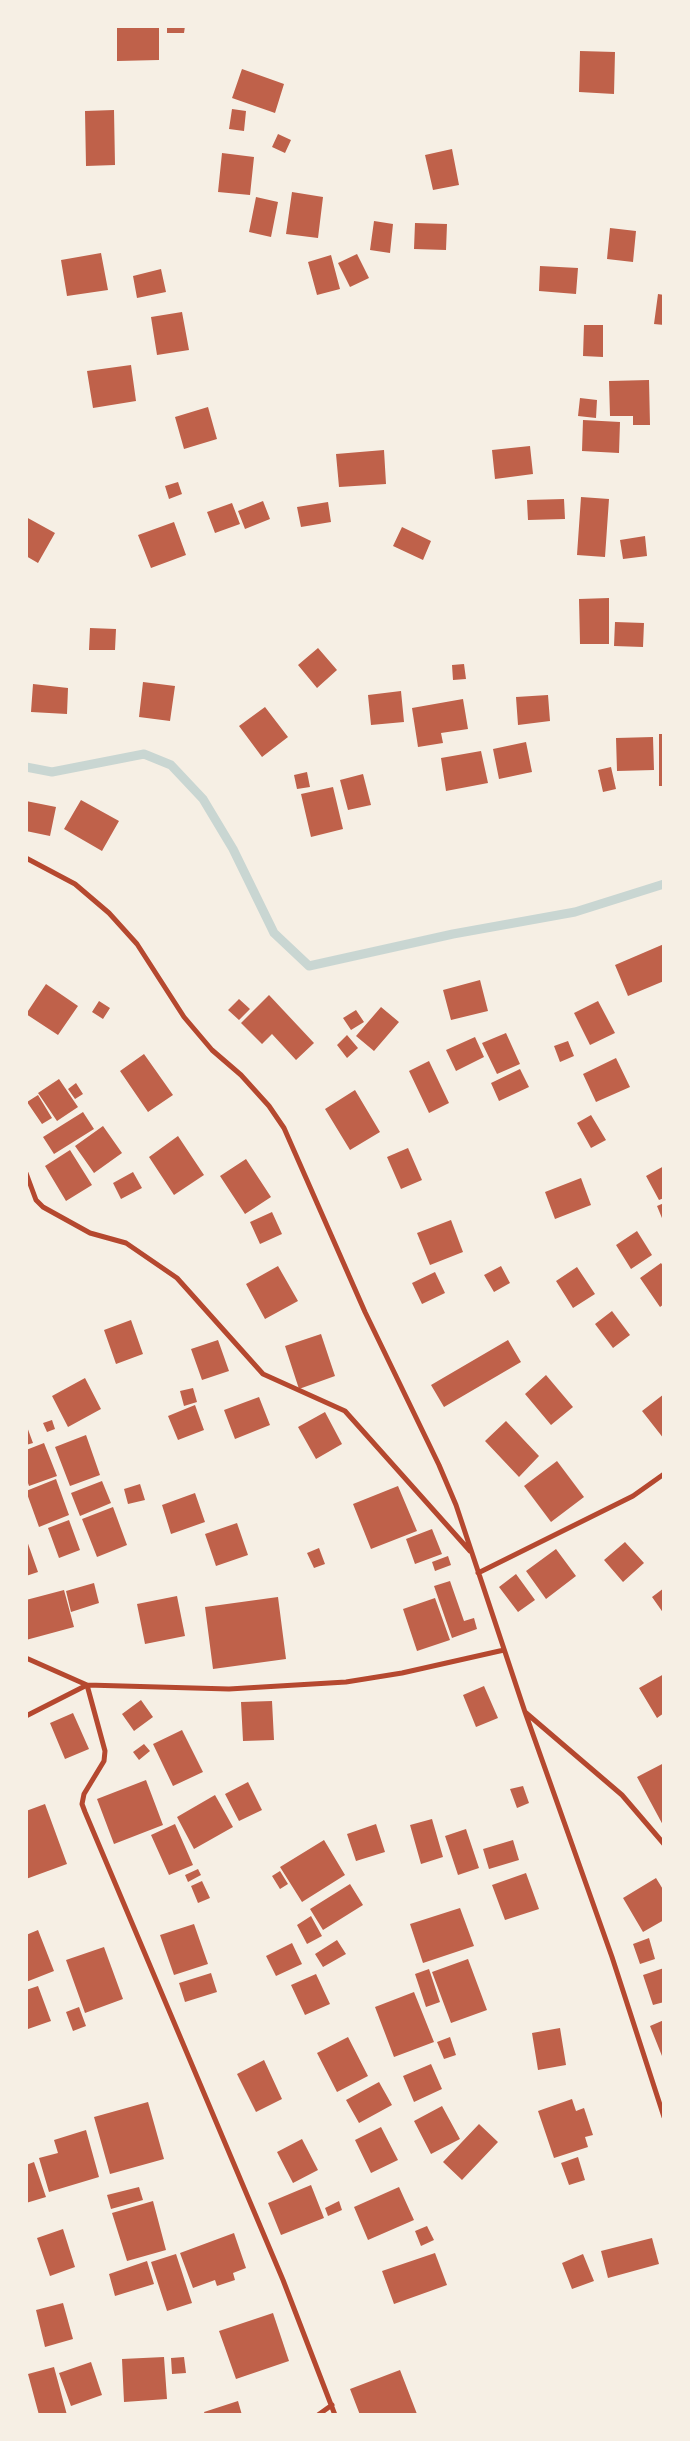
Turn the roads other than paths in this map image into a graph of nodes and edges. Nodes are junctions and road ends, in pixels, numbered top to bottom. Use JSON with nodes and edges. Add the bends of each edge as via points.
{"nodes":[{"id":1,"x":26,"y":858,"type":"edge"},
{"id":2,"x":26,"y":1174,"type":"edge"},
{"id":3,"x":664,"y":1474,"type":"edge"},
{"id":4,"x":472,"y":1553,"type":"junction"},
{"id":5,"x":478,"y":1573,"type":"junction"},
{"id":6,"x":504,"y":1650,"type":"junction"},
{"id":7,"x":26,"y":1658,"type":"edge"},
{"id":8,"x":87,"y":1685,"type":"junction"},
{"id":9,"x":525,"y":1712,"type":"junction"},
{"id":10,"x":26,"y":1716,"type":"edge"},
{"id":11,"x":664,"y":1844,"type":"edge"},
{"id":12,"x":664,"y":2117,"type":"edge"},
{"id":13,"x":332,"y":2405,"type":"junction"},
{"id":14,"x":318,"y":2415,"type":"edge"},
{"id":15,"x":335,"y":2415,"type":"edge"}],
"edges":[{"from":1,"to":4,"type":"street","via":[[75,884],[108,913],[137,944],[184,1018],[212,1050],[241,1075],[284,1128],[365,1312],[439,1465]]},
{"from":2,"to":4,"type":"street","via":[[36,1200],[43,1207],[90,1233],[126,1243],[177,1278],[263,1374],[345,1411]]},
{"from":3,"to":5,"type":"street","via":[[632,1496]]},
{"from":4,"to":5,"type":"street"},
{"from":5,"to":6,"type":"street"},
{"from":6,"to":8,"type":"street","via":[[346,1682],[229,1689]]},
{"from":6,"to":9,"type":"street"},
{"from":7,"to":8,"type":"street"},
{"from":8,"to":10,"type":"street"},
{"from":8,"to":13,"type":"street","via":[[105,1751],[104,1761],[84,1794],[82,1804],[283,2280]]},
{"from":9,"to":11,"type":"street","via":[[622,1795]]},
{"from":9,"to":12,"type":"street","via":[[612,1957]]},
{"from":13,"to":14,"type":"street"},
{"from":13,"to":15,"type":"street"}]}
